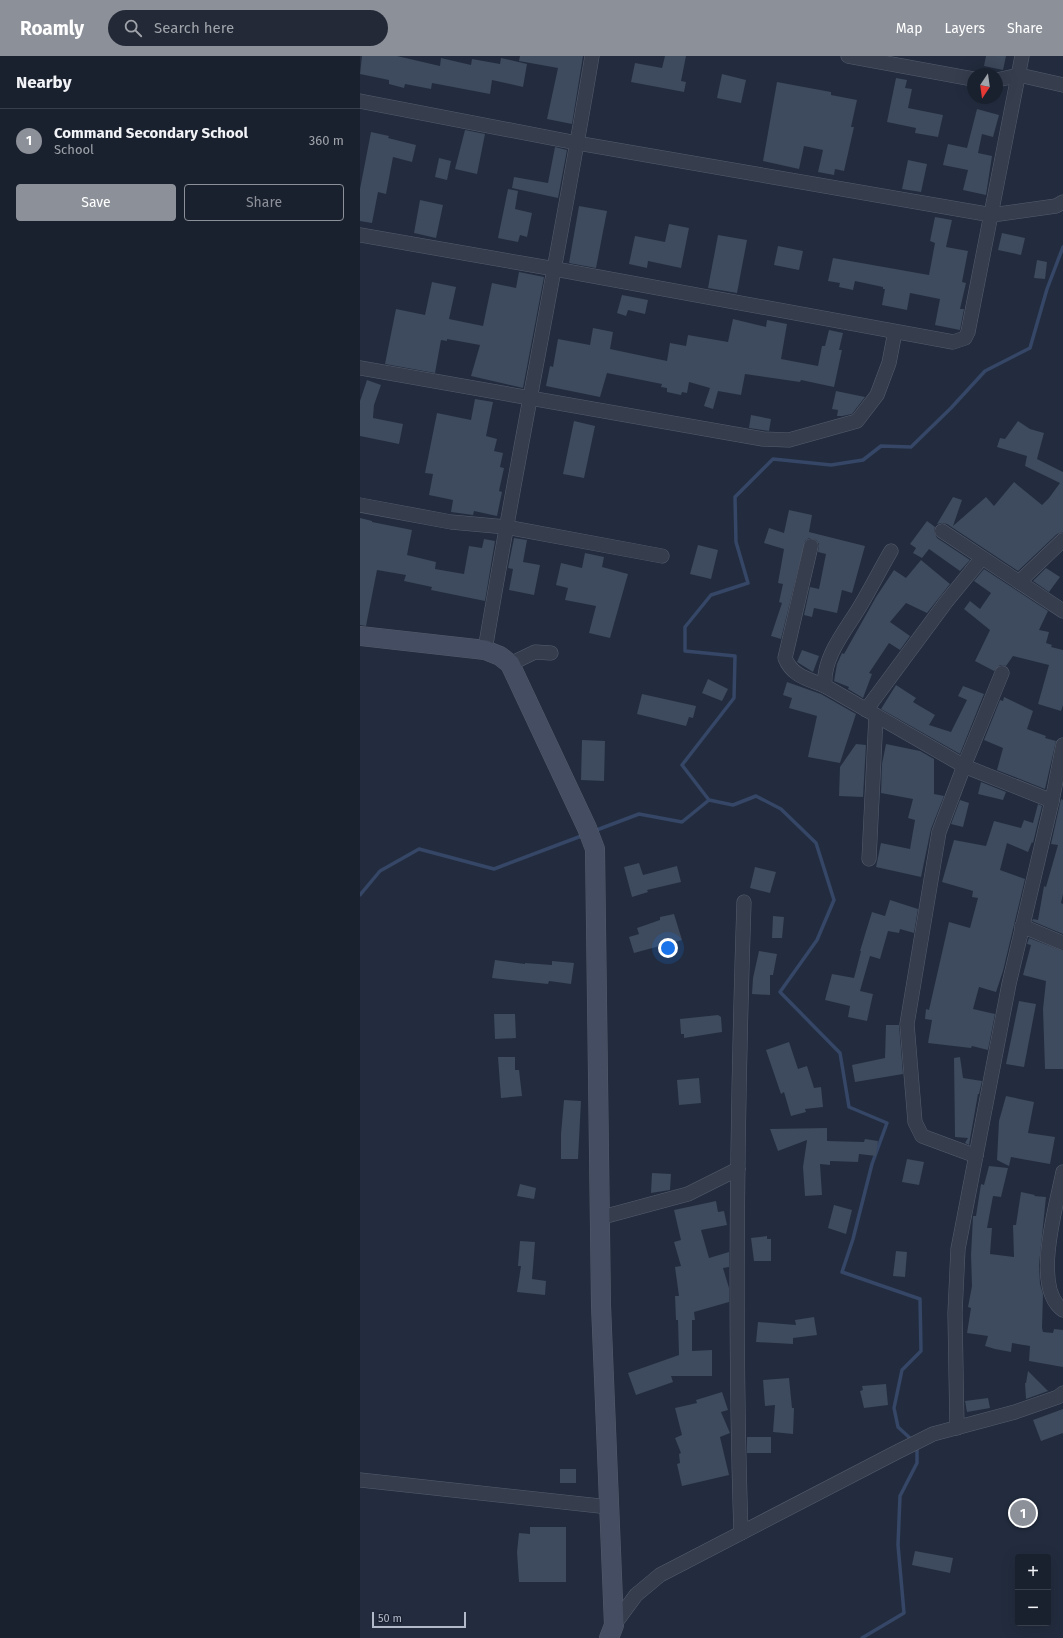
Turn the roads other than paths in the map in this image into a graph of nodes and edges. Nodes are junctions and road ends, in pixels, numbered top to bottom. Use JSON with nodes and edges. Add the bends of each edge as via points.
{"nodes":[{"id":1,"x":592,"y":56,"type":"edge"},
{"id":2,"x":848,"y":56,"type":"edge"},
{"id":3,"x":1022,"y":56,"type":"edge"},
{"id":4,"x":1019,"y":75,"type":"junction"},
{"id":5,"x":967,"y":78,"type":"edge"},
{"id":6,"x":1003,"y":79,"type":"edge"},
{"id":7,"x":1063,"y":85,"type":"edge"},
{"id":8,"x":360,"y":101,"type":"edge"},
{"id":9,"x":577,"y":143,"type":"junction"},
{"id":10,"x":1063,"y":202,"type":"edge"},
{"id":11,"x":992,"y":215,"type":"junction"},
{"id":12,"x":360,"y":235,"type":"edge"},
{"id":13,"x":555,"y":269,"type":"junction"},
{"id":14,"x":895,"y":332,"type":"junction"},
{"id":15,"x":360,"y":368,"type":"edge"},
{"id":16,"x":530,"y":398,"type":"junction"},
{"id":17,"x":360,"y":505,"type":"edge"},
{"id":18,"x":506,"y":527,"type":"junction"},
{"id":19,"x":942,"y":531,"type":"dead end"},
{"id":20,"x":1063,"y":540,"type":"edge"},
{"id":21,"x":811,"y":546,"type":"dead end"},
{"id":22,"x":891,"y":551,"type":"dead end"},
{"id":23,"x":662,"y":556,"type":"dead end"},
{"id":24,"x":982,"y":558,"type":"junction"},
{"id":25,"x":1019,"y":582,"type":"junction"},
{"id":26,"x":1063,"y":611,"type":"edge"},
{"id":27,"x":360,"y":636,"type":"edge"},
{"id":28,"x":485,"y":650,"type":"junction"},
{"id":29,"x":551,"y":653,"type":"dead end"},
{"id":30,"x":510,"y":664,"type":"junction"},
{"id":31,"x":1002,"y":673,"type":"dead end"},
{"id":32,"x":825,"y":686,"type":"junction"},
{"id":33,"x":871,"y":713,"type":"junction"},
{"id":34,"x":1063,"y":745,"type":"edge"},
{"id":35,"x":964,"y":766,"type":"junction"},
{"id":36,"x":1052,"y":801,"type":"junction"},
{"id":37,"x":869,"y":859,"type":"dead end"},
{"id":38,"x":744,"y":902,"type":"dead end"},
{"id":39,"x":1022,"y":926,"type":"junction"},
{"id":40,"x":1063,"y":943,"type":"edge"},
{"id":41,"x":976,"y":1156,"type":"junction"},
{"id":42,"x":738,"y":1170,"type":"junction"},
{"id":43,"x":1063,"y":1172,"type":"edge"},
{"id":44,"x":599,"y":1218,"type":"junction"},
{"id":45,"x":1063,"y":1310,"type":"edge"},
{"id":46,"x":1063,"y":1392,"type":"edge"},
{"id":47,"x":956,"y":1428,"type":"junction"},
{"id":48,"x":360,"y":1480,"type":"edge"},
{"id":49,"x":609,"y":1507,"type":"junction"},
{"id":50,"x":741,"y":1533,"type":"junction"},
{"id":51,"x":612,"y":1631,"type":"edge"}],
"edges":[{"from":1,"to":9,"type":"street"},
{"from":2,"to":5,"type":"street"},
{"from":3,"to":4,"type":"street"},
{"from":4,"to":6,"type":"street"},
{"from":4,"to":7,"type":"street"},
{"from":4,"to":11,"type":"street"},
{"from":8,"to":9,"type":"street"},
{"from":9,"to":11,"type":"street"},
{"from":9,"to":13,"type":"street"},
{"from":10,"to":11,"type":"street","via":[[1056,206]]},
{"from":11,"to":14,"type":"street","via":[[965,338],[953,342]]},
{"from":12,"to":13,"type":"street"},
{"from":13,"to":14,"type":"street"},
{"from":13,"to":16,"type":"street"},
{"from":14,"to":16,"type":"street","via":[[889,363],[877,395],[857,421],[789,440],[763,439]]},
{"from":15,"to":16,"type":"street"},
{"from":16,"to":18,"type":"street"},
{"from":17,"to":18,"type":"street","via":[[451,522]]},
{"from":18,"to":23,"type":"street"},
{"from":18,"to":28,"type":"street"},
{"from":19,"to":24,"type":"street"},
{"from":20,"to":25,"type":"street"},
{"from":21,"to":32,"type":"street","via":[[785,658],[794,673]]},
{"from":22,"to":32,"type":"street","via":[[832,651],[824,675]]},
{"from":24,"to":25,"type":"street"},
{"from":24,"to":33,"type":"street","via":[[946,602]]},
{"from":25,"to":26,"type":"street"},
{"from":27,"to":28,"type":"street"},
{"from":28,"to":30,"type":"street","via":[[500,656]]},
{"from":29,"to":30,"type":"street","via":[[535,652]]},
{"from":30,"to":44,"type":"street","via":[[595,849]]},
{"from":31,"to":35,"type":"street"},
{"from":32,"to":33,"type":"street"},
{"from":33,"to":35,"type":"street"},
{"from":33,"to":37,"type":"street"},
{"from":34,"to":36,"type":"street"},
{"from":35,"to":36,"type":"street"},
{"from":35,"to":41,"type":"street","via":[[939,832],[907,1024],[915,1122],[922,1136]]},
{"from":36,"to":39,"type":"street"},
{"from":38,"to":42,"type":"street"},
{"from":39,"to":40,"type":"street"},
{"from":39,"to":41,"type":"street"},
{"from":41,"to":47,"type":"street","via":[[958,1249],[955,1313]]},
{"from":42,"to":44,"type":"street","via":[[688,1194]]},
{"from":42,"to":50,"type":"street","via":[[736,1397]]},
{"from":43,"to":45,"type":"street","via":[[1047,1262],[1051,1295],[1056,1306]]},
{"from":44,"to":49,"type":"street"},
{"from":46,"to":47,"type":"street","via":[[1058,1397],[1015,1412]]},
{"from":47,"to":50,"type":"street","via":[[933,1434]]},
{"from":48,"to":49,"type":"street"},
{"from":49,"to":51,"type":"street"},
{"from":50,"to":51,"type":"street","via":[[660,1575],[636,1595]]}]}
